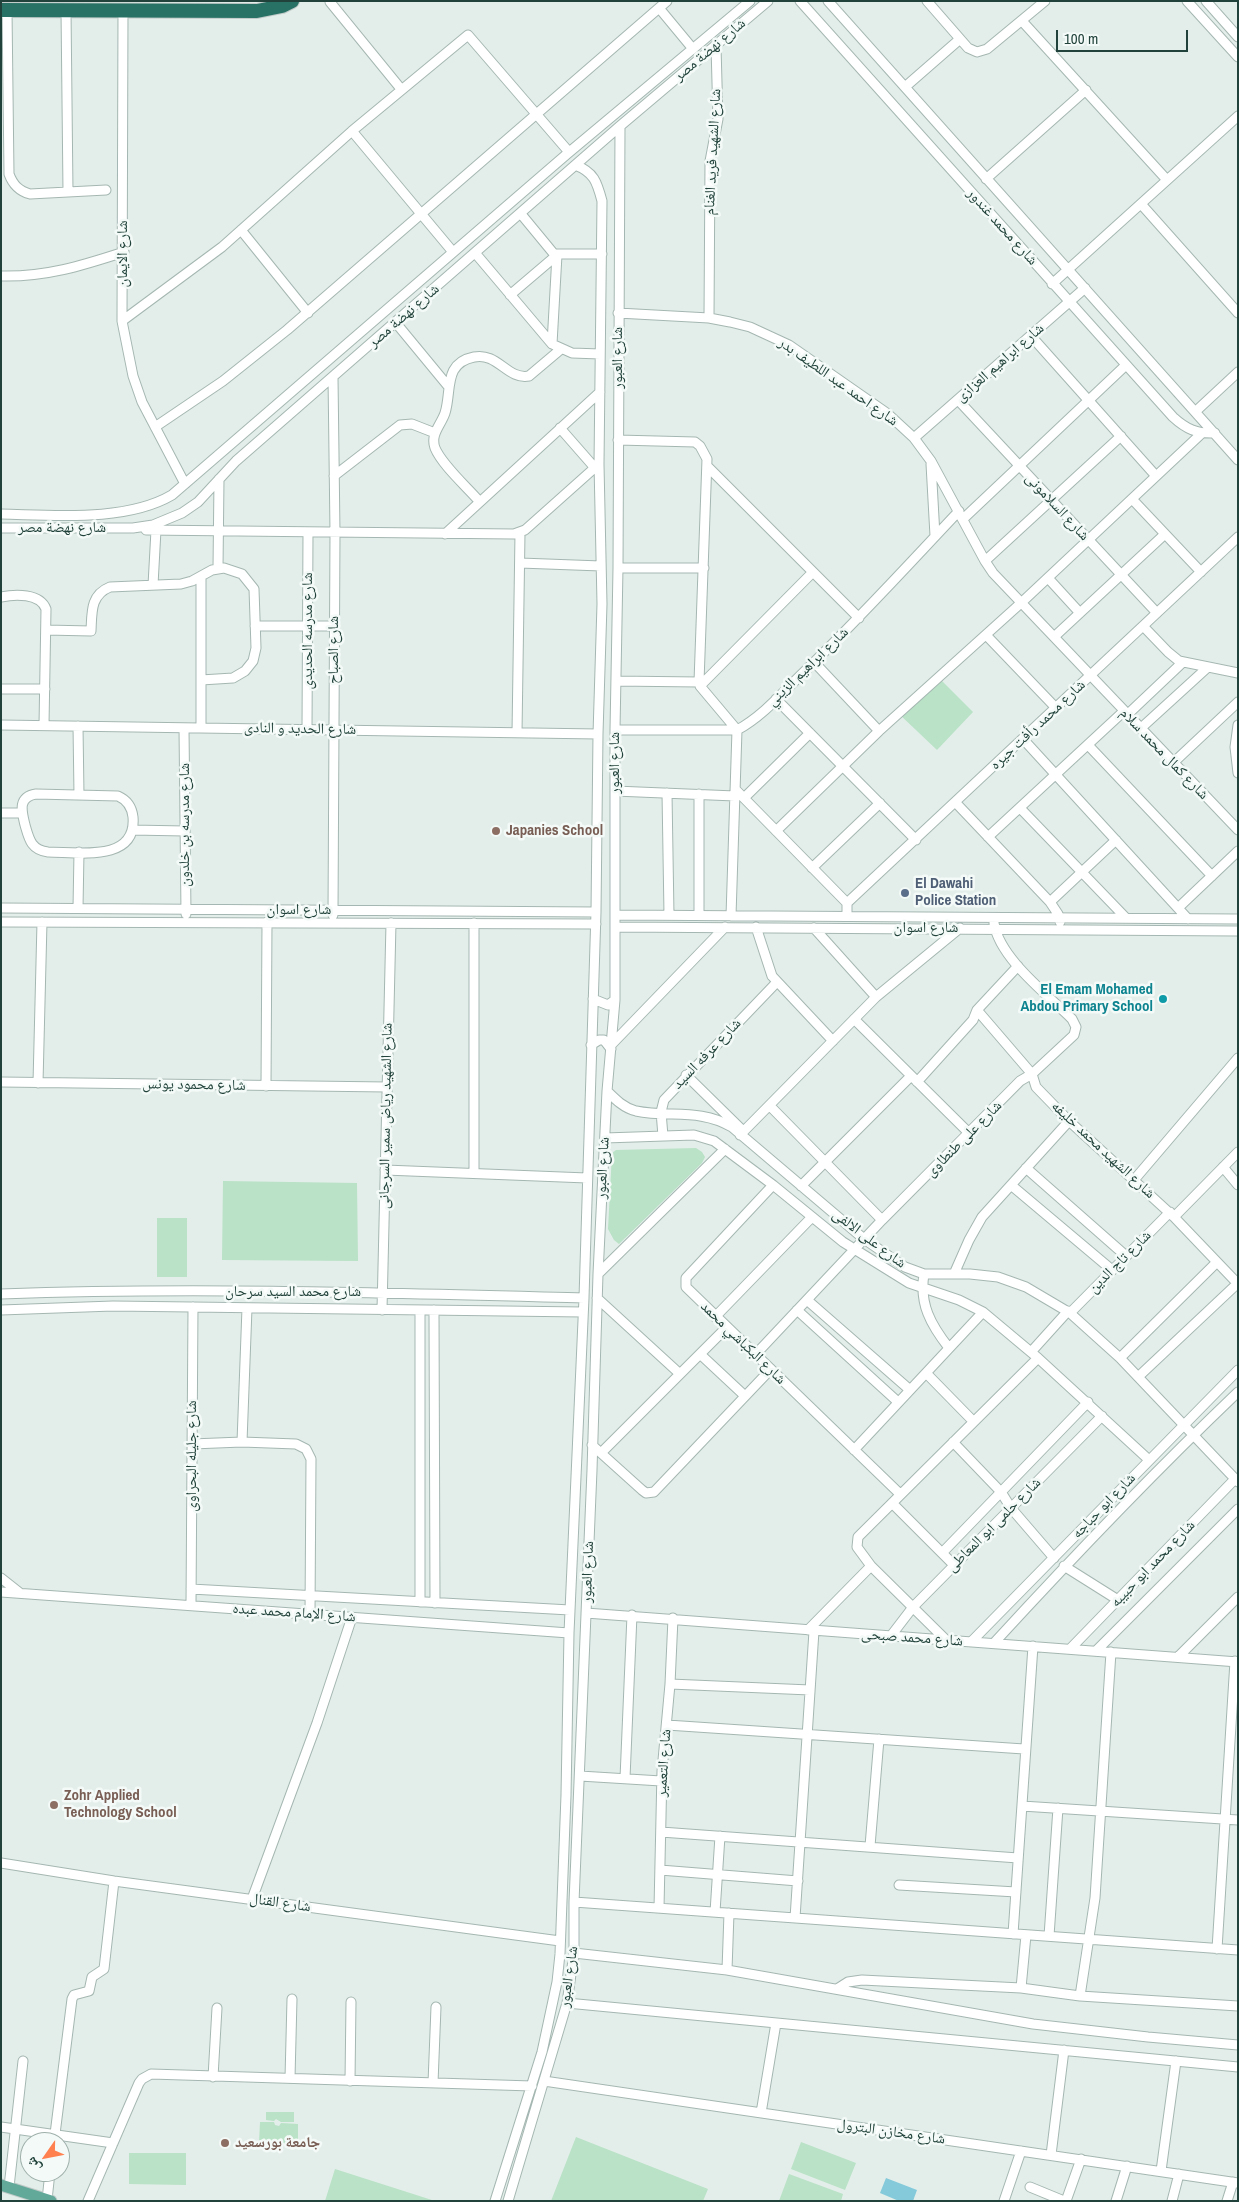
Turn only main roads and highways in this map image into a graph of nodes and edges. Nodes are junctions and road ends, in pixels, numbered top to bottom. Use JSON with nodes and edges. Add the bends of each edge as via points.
{"nodes":[{"id":1,"x":292,"y":1,"type":"edge"},
{"id":2,"x":4,"y":10,"type":"edge"},
{"id":3,"x":5,"y":2186,"type":"edge"},
{"id":4,"x":49,"y":2200,"type":"edge"}],
"edges":[{"from":1,"to":2,"type":"highway","via":[[257,11]]},
{"from":3,"to":4,"type":"main road"}]}
